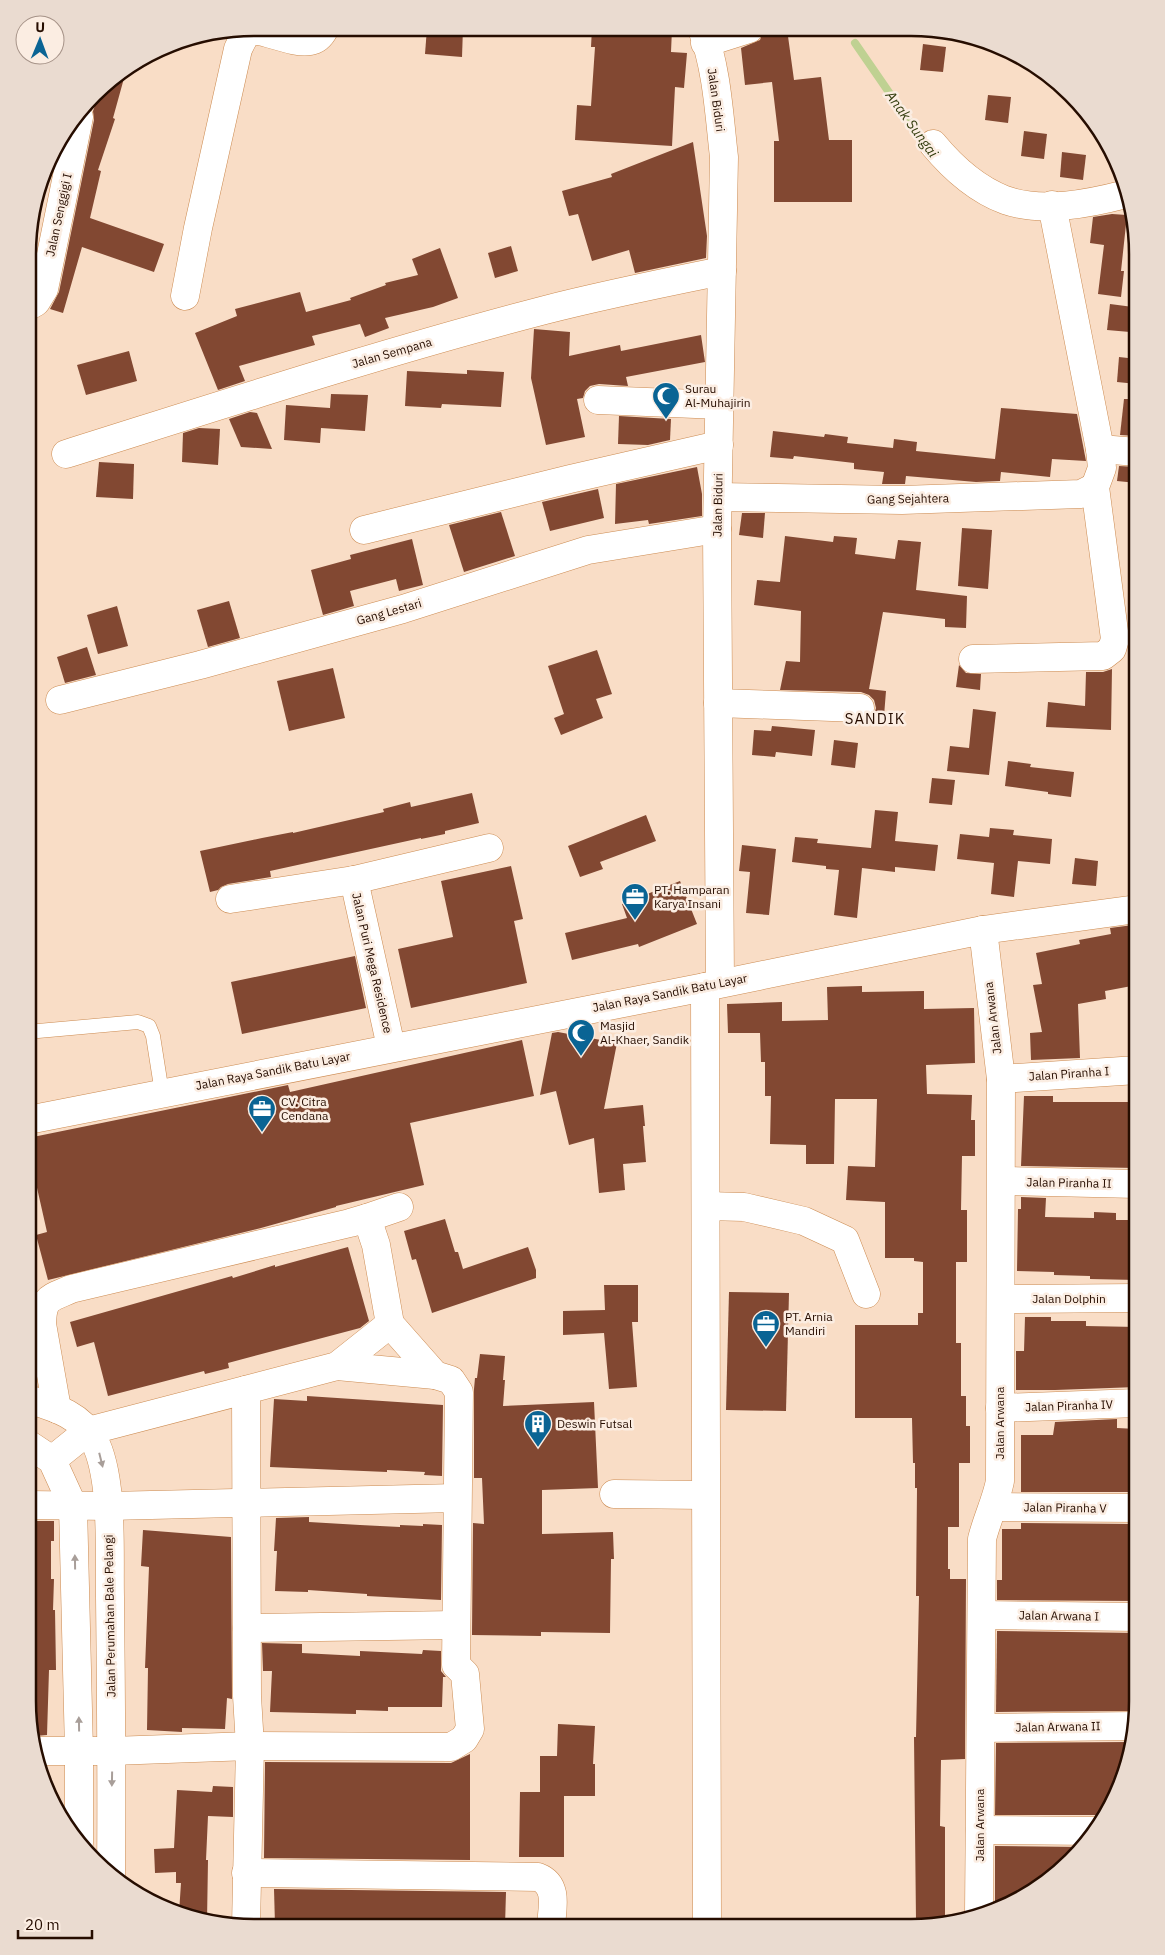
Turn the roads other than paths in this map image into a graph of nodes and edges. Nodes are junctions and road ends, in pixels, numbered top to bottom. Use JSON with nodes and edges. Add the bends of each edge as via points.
{"nodes":[{"id":1,"x":283,"y":36,"type":"edge"},
{"id":2,"x":320,"y":36,"type":"edge"},
{"id":3,"x":704,"y":36,"type":"edge"},
{"id":4,"x":244,"y":37,"type":"edge"},
{"id":5,"x":77,"y":128,"type":"edge"},
{"id":6,"x":933,"y":144,"type":"dead end"},
{"id":7,"x":1120,"y":195,"type":"edge"},
{"id":8,"x":1052,"y":209,"type":"junction"},
{"id":9,"x":722,"y":271,"type":"junction"},
{"id":10,"x":186,"y":296,"type":"dead end"},
{"id":11,"x":36,"y":302,"type":"edge"},
{"id":12,"x":598,"y":400,"type":"dead end"},
{"id":13,"x":720,"y":405,"type":"junction"},
{"id":14,"x":719,"y":445,"type":"junction"},
{"id":15,"x":1100,"y":449,"type":"junction"},
{"id":16,"x":1129,"y":451,"type":"edge"},
{"id":17,"x":66,"y":454,"type":"dead end"},
{"id":18,"x":1095,"y":487,"type":"junction"},
{"id":19,"x":718,"y":497,"type":"junction"},
{"id":20,"x":718,"y":529,"type":"junction"},
{"id":21,"x":364,"y":530,"type":"dead end"},
{"id":22,"x":973,"y":659,"type":"dead end"},
{"id":23,"x":60,"y":700,"type":"dead end"},
{"id":24,"x":718,"y":703,"type":"junction"},
{"id":25,"x":860,"y":708,"type":"dead end"},
{"id":26,"x":489,"y":848,"type":"dead end"},
{"id":27,"x":354,"y":880,"type":"junction"},
{"id":28,"x":230,"y":899,"type":"dead end"},
{"id":29,"x":1129,"y":910,"type":"edge"},
{"id":30,"x":982,"y":930,"type":"junction"},
{"id":31,"x":712,"y":985,"type":"junction"},
{"id":32,"x":38,"y":1030,"type":"dead end"},
{"id":33,"x":391,"y":1047,"type":"junction"},
{"id":34,"x":1129,"y":1071,"type":"edge"},
{"id":35,"x":1001,"y":1079,"type":"junction"},
{"id":36,"x":162,"y":1093,"type":"junction"},
{"id":37,"x":36,"y":1118,"type":"edge"},
{"id":38,"x":1002,"y":1181,"type":"junction"},
{"id":39,"x":1129,"y":1184,"type":"edge"},
{"id":40,"x":706,"y":1206,"type":"junction"},
{"id":41,"x":399,"y":1207,"type":"dead end"},
{"id":42,"x":367,"y":1218,"type":"junction"},
{"id":43,"x":866,"y":1294,"type":"dead end"},
{"id":44,"x":1129,"y":1298,"type":"edge"},
{"id":45,"x":1002,"y":1299,"type":"junction"},
{"id":46,"x":390,"y":1324,"type":"junction"},
{"id":47,"x":337,"y":1366,"type":"junction"},
{"id":48,"x":435,"y":1375,"type":"junction"},
{"id":49,"x":246,"y":1390,"type":"junction"},
{"id":50,"x":36,"y":1401,"type":"edge"},
{"id":51,"x":1129,"y":1403,"type":"edge"},
{"id":52,"x":57,"y":1408,"type":"junction"},
{"id":53,"x":1000,"y":1408,"type":"junction"},
{"id":54,"x":88,"y":1431,"type":"junction"},
{"id":55,"x":36,"y":1449,"type":"edge"},
{"id":56,"x":52,"y":1460,"type":"junction"},
{"id":57,"x":614,"y":1494,"type":"dead end"},
{"id":58,"x":705,"y":1495,"type":"junction"},
{"id":59,"x":457,"y":1498,"type":"junction"},
{"id":60,"x":247,"y":1502,"type":"junction"},
{"id":61,"x":36,"y":1505,"type":"edge"},
{"id":62,"x":73,"y":1506,"type":"junction"},
{"id":63,"x":109,"y":1506,"type":"junction"},
{"id":64,"x":993,"y":1506,"type":"junction"},
{"id":65,"x":1129,"y":1508,"type":"edge"},
{"id":66,"x":982,"y":1615,"type":"junction"},
{"id":67,"x":1129,"y":1618,"type":"edge"},
{"id":68,"x":456,"y":1626,"type":"junction"},
{"id":69,"x":247,"y":1628,"type":"junction"},
{"id":70,"x":1127,"y":1726,"type":"edge"},
{"id":71,"x":981,"y":1728,"type":"junction"},
{"id":72,"x":250,"y":1746,"type":"junction"},
{"id":73,"x":42,"y":1751,"type":"edge"},
{"id":74,"x":79,"y":1751,"type":"junction"},
{"id":75,"x":112,"y":1752,"type":"junction"},
{"id":76,"x":79,"y":1830,"type":"edge"},
{"id":77,"x":980,"y":1830,"type":"junction"},
{"id":78,"x":1086,"y":1831,"type":"edge"},
{"id":79,"x":111,"y":1865,"type":"edge"},
{"id":80,"x":246,"y":1873,"type":"junction"},
{"id":81,"x":979,"y":1907,"type":"edge"},
{"id":82,"x":246,"y":1918,"type":"edge"},
{"id":83,"x":551,"y":1919,"type":"edge"},
{"id":84,"x":707,"y":1919,"type":"edge"}],
"edges":[{"from":1,"to":2,"type":"street","via":[[311,41]]},
{"from":3,"to":9,"type":"street","name":"Jalan Biduri","via":[[718,97],[724,157]]},
{"from":4,"to":10,"type":"street","via":[[238,49]]},
{"from":5,"to":11,"type":"street","name":"Jalan Senggigi I","via":[[44,289]]},
{"from":6,"to":8,"type":"street","via":[[953,167],[993,194],[1005,200]]},
{"from":7,"to":8,"type":"street"},
{"from":8,"to":15,"type":"street"},
{"from":9,"to":13,"type":"street","name":"Jalan Biduri"},
{"from":9,"to":17,"type":"street","name":"Jalan Sempana","via":[[545,310],[385,355]]},
{"from":12,"to":13,"type":"street"},
{"from":13,"to":14,"type":"street","name":"Jalan Biduri"},
{"from":14,"to":19,"type":"street","name":"Jalan Biduri"},
{"from":14,"to":21,"type":"street"},
{"from":15,"to":16,"type":"street"},
{"from":15,"to":18,"type":"street","via":[[1102,468]]},
{"from":18,"to":19,"type":"street","name":"Gang Sejahtera","via":[[1081,494],[902,500]]},
{"from":18,"to":22,"type":"street","via":[[1115,639],[1112,649],[1103,656]]},
{"from":19,"to":20,"type":"street","name":"Jalan Biduri"},
{"from":20,"to":23,"type":"street","name":"Gang Lestari","via":[[588,550],[403,609]]},
{"from":20,"to":24,"type":"street","name":"Jalan Biduri"},
{"from":24,"to":25,"type":"street"},
{"from":24,"to":31,"type":"street","name":"Jalan Biduri"},
{"from":26,"to":27,"type":"street","name":"Jalan Puri Mega Residence"},
{"from":27,"to":28,"type":"street","name":"Jalan Puri Mega Residence"},
{"from":27,"to":33,"type":"street","name":"Jalan Puri Mega Residence"},
{"from":29,"to":30,"type":"street","name":"Jalan Raya Sandik Batu Layar"},
{"from":30,"to":31,"type":"street","name":"Jalan Raya Sandik Batu Layar"},
{"from":30,"to":35,"type":"street","name":"Jalan Arwana"},
{"from":31,"to":33,"type":"street","name":"Jalan Raya Sandik Batu Layar"},
{"from":31,"to":40,"type":"street","name":"Jalan Biduri"},
{"from":32,"to":36,"type":"lane","via":[[138,1022],[149,1026]]},
{"from":33,"to":36,"type":"street","name":"Jalan Raya Sandik Batu Layar"},
{"from":34,"to":35,"type":"street","name":"Jalan Piranha I"},
{"from":35,"to":38,"type":"street","name":"Jalan Arwana"},
{"from":36,"to":37,"type":"street","name":"Jalan Raya Sandik Batu Layar"},
{"from":38,"to":39,"type":"street","name":"Jalan Piranha II"},
{"from":38,"to":45,"type":"street","name":"Jalan Arwana"},
{"from":40,"to":43,"type":"street","via":[[744,1207],[804,1221],[844,1240]]},
{"from":40,"to":58,"type":"street","name":"Jalan Biduri"},
{"from":41,"to":42,"type":"street"},
{"from":42,"to":46,"type":"street","via":[[376,1245]]},
{"from":42,"to":52,"type":"street","via":[[71,1289],[50,1297],[42,1310],[42,1324]]},
{"from":44,"to":45,"type":"street","name":"Jalan Dolphin"},
{"from":45,"to":53,"type":"street","name":"Jalan Arwana"},
{"from":46,"to":47,"type":"street"},
{"from":46,"to":48,"type":"street"},
{"from":47,"to":48,"type":"street"},
{"from":47,"to":49,"type":"street"},
{"from":48,"to":59,"type":"street","via":[[451,1380],[460,1392]]},
{"from":49,"to":54,"type":"street"},
{"from":49,"to":60,"type":"street"},
{"from":50,"to":52,"type":"street","name":"Jalan Perumahan Bale Pelangi"},
{"from":51,"to":53,"type":"street","name":"Jalan Piranha IV"},
{"from":52,"to":54,"type":"street","name":"Jalan Perumahan Bale Pelangi"},
{"from":53,"to":64,"type":"street","name":"Jalan Arwana","via":[[1000,1481]]},
{"from":54,"to":56,"type":"street"},
{"from":54,"to":63,"type":"street","name":"Jalan Perumahan Bale Pelangi","one_way":true,"via":[[100,1456]]},
{"from":55,"to":56,"type":"street"},
{"from":56,"to":62,"type":"street"},
{"from":57,"to":58,"type":"street"},
{"from":58,"to":84,"type":"street","name":"Jalan Biduri"},
{"from":59,"to":60,"type":"street"},
{"from":59,"to":68,"type":"street"},
{"from":60,"to":63,"type":"street"},
{"from":60,"to":69,"type":"street"},
{"from":61,"to":62,"type":"street"},
{"from":62,"to":63,"type":"street"},
{"from":74,"to":62,"type":"street","one_way":true},
{"from":63,"to":75,"type":"street","name":"Jalan Perumahan Bale Pelangi"},
{"from":64,"to":65,"type":"street","name":"Jalan Piranha V"},
{"from":64,"to":66,"type":"street","name":"Jalan Arwana","via":[[982,1539]]},
{"from":66,"to":67,"type":"street","name":"Jalan Arwana I"},
{"from":66,"to":71,"type":"street","name":"Jalan Arwana"},
{"from":68,"to":69,"type":"street"},
{"from":68,"to":72,"type":"street","via":[[456,1665],[466,1674],[470,1729],[457,1745]]},
{"from":69,"to":72,"type":"street"},
{"from":70,"to":71,"type":"street","name":"Jalan Arwana II"},
{"from":71,"to":77,"type":"street","name":"Jalan Arwana"},
{"from":72,"to":75,"type":"street"},
{"from":72,"to":80,"type":"street"},
{"from":73,"to":74,"type":"street"},
{"from":74,"to":75,"type":"street"},
{"from":74,"to":76,"type":"street"},
{"from":75,"to":79,"type":"street","name":"Jalan Perumahan Bale Pelangi","one_way":true},
{"from":77,"to":78,"type":"street"},
{"from":77,"to":81,"type":"street","name":"Jalan Arwana"},
{"from":80,"to":82,"type":"street"},
{"from":80,"to":83,"type":"street","via":[[538,1878],[548,1882],[552,1889]]}]}
